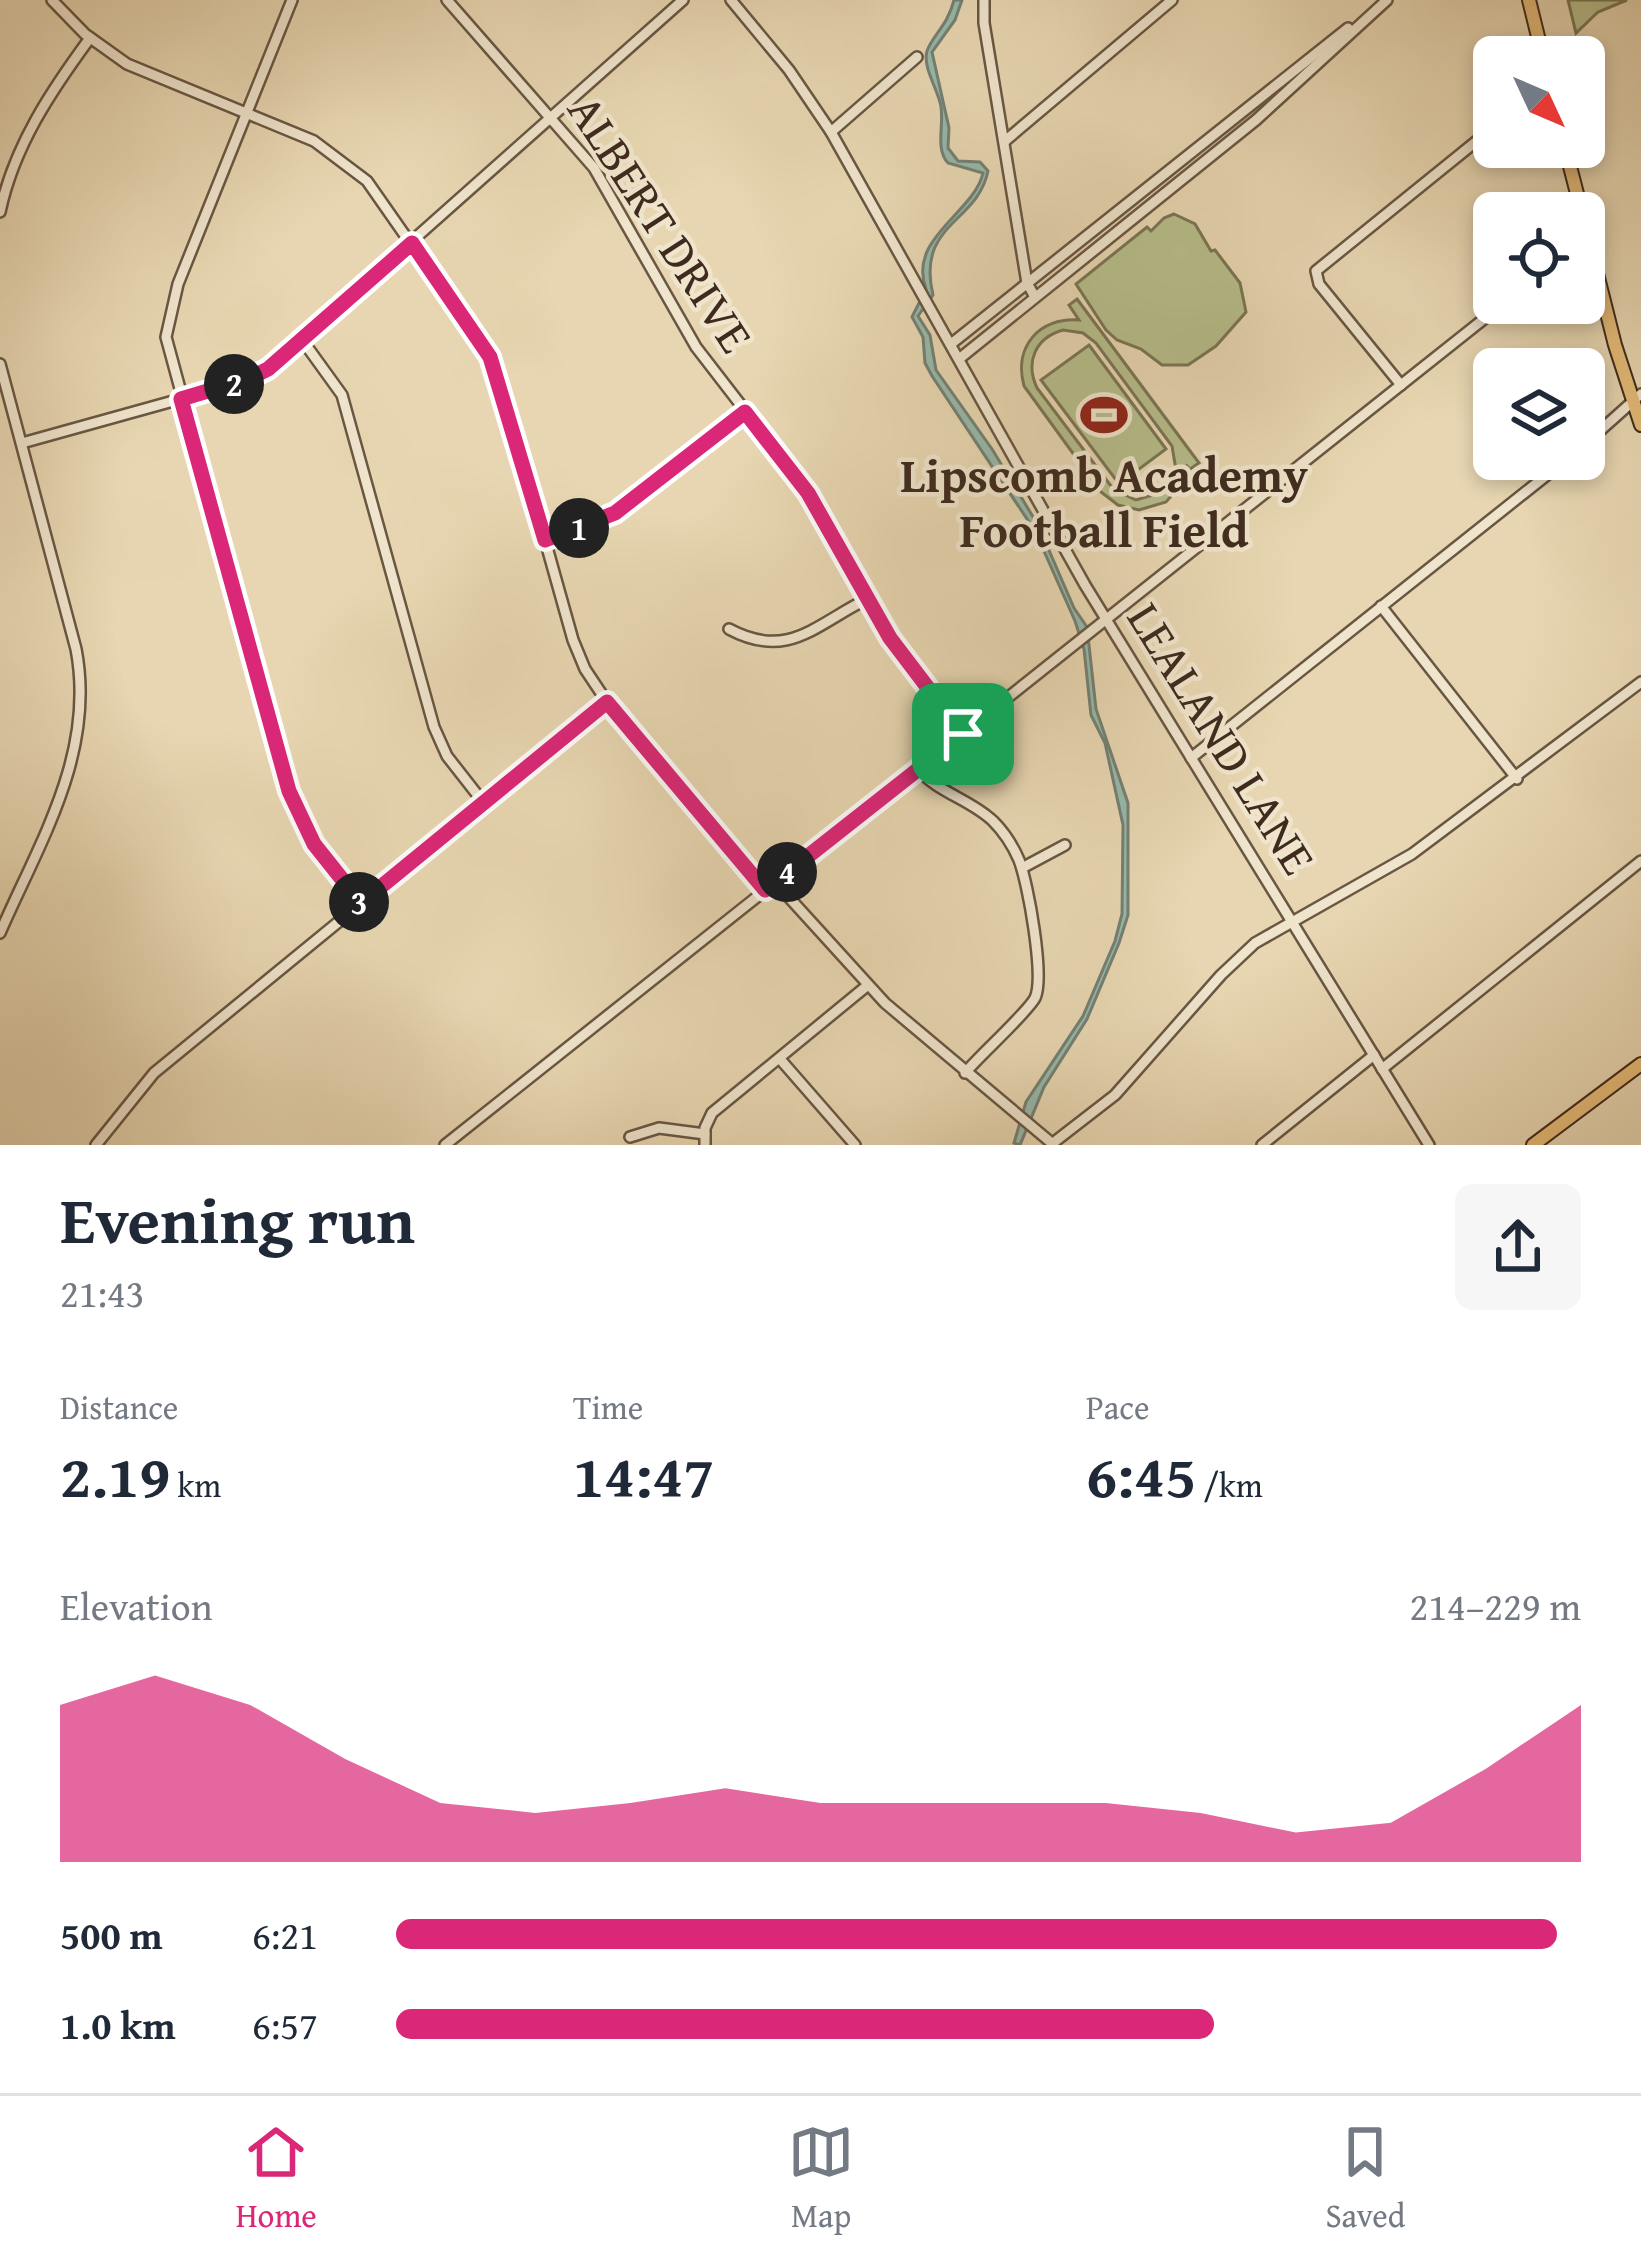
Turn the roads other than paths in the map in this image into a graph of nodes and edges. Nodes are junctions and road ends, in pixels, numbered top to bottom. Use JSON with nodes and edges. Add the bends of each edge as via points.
{"nodes":[{"id":1,"x":52,"y":0,"type":"edge"},
{"id":2,"x":292,"y":0,"type":"edge"},
{"id":3,"x":447,"y":0,"type":"edge"},
{"id":4,"x":682,"y":0,"type":"edge"},
{"id":5,"x":730,"y":0,"type":"edge"},
{"id":6,"x":1172,"y":0,"type":"edge"},
{"id":7,"x":1387,"y":0,"type":"edge"},
{"id":8,"x":1529,"y":0,"type":"edge"},
{"id":9,"x":983,"y":2,"type":"edge"},
{"id":10,"x":1363,"y":20,"type":"junction"},
{"id":11,"x":1538,"y":36,"type":"edge"},
{"id":12,"x":90,"y":38,"type":"junction"},
{"id":13,"x":917,"y":57,"type":"dead end"},
{"id":14,"x":246,"y":113,"type":"junction"},
{"id":15,"x":553,"y":117,"type":"junction"},
{"id":16,"x":831,"y":132,"type":"junction"},
{"id":17,"x":1005,"y":141,"type":"junction"},
{"id":18,"x":1473,"y":144,"type":"edge"},
{"id":19,"x":0,"y":212,"type":"edge"},
{"id":20,"x":412,"y":243,"type":"junction"},
{"id":21,"x":1028,"y":283,"type":"junction"},
{"id":22,"x":1035,"y":297,"type":"junction"},
{"id":23,"x":1605,"y":298,"type":"edge"},
{"id":24,"x":1478,"y":324,"type":"edge"},
{"id":25,"x":303,"y":341,"type":"junction"},
{"id":26,"x":951,"y":344,"type":"junction"},
{"id":27,"x":959,"y":359,"type":"junction"},
{"id":28,"x":0,"y":364,"type":"edge"},
{"id":29,"x":1401,"y":385,"type":"junction"},
{"id":30,"x":181,"y":399,"type":"junction"},
{"id":31,"x":1636,"y":399,"type":"edge"},
{"id":32,"x":745,"y":412,"type":"junction"},
{"id":33,"x":1641,"y":425,"type":"edge"},
{"id":34,"x":1605,"y":426,"type":"edge"},
{"id":35,"x":22,"y":443,"type":"junction"},
{"id":36,"x":1540,"y":480,"type":"edge"},
{"id":37,"x":545,"y":540,"type":"junction"},
{"id":38,"x":866,"y":600,"type":"junction"},
{"id":39,"x":1381,"y":606,"type":"junction"},
{"id":40,"x":1106,"y":620,"type":"junction"},
{"id":41,"x":729,"y":629,"type":"dead end"},
{"id":42,"x":1641,"y":682,"type":"edge"},
{"id":43,"x":607,"y":702,"type":"junction"},
{"id":44,"x":963,"y":734,"type":"junction"},
{"id":45,"x":1191,"y":758,"type":"junction"},
{"id":46,"x":917,"y":768,"type":"junction"},
{"id":47,"x":1517,"y":779,"type":"junction"},
{"id":48,"x":483,"y":802,"type":"junction"},
{"id":49,"x":1065,"y":845,"type":"dead end"},
{"id":50,"x":1641,"y":861,"type":"edge"},
{"id":51,"x":1022,"y":868,"type":"junction"},
{"id":52,"x":776,"y":882,"type":"junction"},
{"id":53,"x":765,"y":890,"type":"junction"},
{"id":54,"x":361,"y":903,"type":"junction"},
{"id":55,"x":1293,"y":920,"type":"junction"},
{"id":56,"x":0,"y":933,"type":"edge"},
{"id":57,"x":868,"y":985,"type":"junction"},
{"id":58,"x":1374,"y":1055,"type":"junction"},
{"id":59,"x":781,"y":1058,"type":"junction"},
{"id":60,"x":1641,"y":1064,"type":"edge"},
{"id":61,"x":1382,"y":1069,"type":"junction"},
{"id":62,"x":965,"y":1073,"type":"junction"},
{"id":63,"x":630,"y":1137,"type":"dead end"},
{"id":64,"x":705,"y":1140,"type":"edge"},
{"id":65,"x":447,"y":1144,"type":"edge"},
{"id":66,"x":1053,"y":1144,"type":"edge"},
{"id":67,"x":96,"y":1145,"type":"edge"},
{"id":68,"x":855,"y":1145,"type":"edge"},
{"id":69,"x":1262,"y":1145,"type":"edge"},
{"id":70,"x":1429,"y":1145,"type":"edge"},
{"id":71,"x":1533,"y":1145,"type":"edge"}],
"edges":[{"from":1,"to":12,"type":"street"},
{"from":2,"to":14,"type":"street"},
{"from":3,"to":15,"type":"street","name":"ALBERT DRIVE"},
{"from":4,"to":15,"type":"street"},
{"from":5,"to":16,"type":"street","name":"LEALAND LANE"},
{"from":6,"to":17,"type":"street"},
{"from":7,"to":10,"type":"street"},
{"from":8,"to":11,"type":"main road"},
{"from":9,"to":17,"type":"street"},
{"from":10,"to":21,"type":"street"},
{"from":10,"to":22,"type":"street","via":[[1256,120]]},
{"from":12,"to":14,"type":"street","via":[[136,69]]},
{"from":12,"to":19,"type":"street","via":[[34,121]]},
{"from":13,"to":16,"type":"street"},
{"from":14,"to":20,"type":"street","via":[[338,155]]},
{"from":14,"to":30,"type":"street","via":[[168,318]]},
{"from":15,"to":20,"type":"street"},
{"from":15,"to":32,"type":"street","name":"ALBERT DRIVE","via":[[595,168],[686,332]]},
{"from":16,"to":26,"type":"street","name":"LEALAND LANE"},
{"from":17,"to":21,"type":"street"},
{"from":18,"to":29,"type":"street","via":[[1316,271]]},
{"from":20,"to":25,"type":"street"},
{"from":20,"to":37,"type":"street","via":[[490,357]]},
{"from":21,"to":22,"type":"street"},
{"from":21,"to":26,"type":"street"},
{"from":22,"to":27,"type":"street"},
{"from":23,"to":31,"type":"main road"},
{"from":24,"to":29,"type":"street"},
{"from":25,"to":30,"type":"street","via":[[257,375]]},
{"from":25,"to":48,"type":"street","via":[[342,395],[434,727]]},
{"from":26,"to":27,"type":"street","name":"LEALAND LANE"},
{"from":27,"to":40,"type":"street","name":"LEALAND LANE"},
{"from":28,"to":35,"type":"street"},
{"from":29,"to":40,"type":"street"},
{"from":30,"to":35,"type":"street"},
{"from":30,"to":54,"type":"street","via":[[289,791],[314,844]]},
{"from":31,"to":33,"type":"main road"},
{"from":31,"to":34,"type":"street"},
{"from":32,"to":37,"type":"street","via":[[615,513]]},
{"from":32,"to":38,"type":"street","name":"ALBERT DRIVE","via":[[808,493]]},
{"from":35,"to":56,"type":"street","via":[[76,649],[81,704],[61,798]]},
{"from":36,"to":39,"type":"street"},
{"from":37,"to":43,"type":"street","via":[[579,656]]},
{"from":38,"to":41,"type":"street","via":[[781,643]]},
{"from":38,"to":44,"type":"street","name":"ALBERT DRIVE"},
{"from":39,"to":45,"type":"street"},
{"from":39,"to":47,"type":"street"},
{"from":40,"to":44,"type":"street"},
{"from":40,"to":45,"type":"street","name":"LEALAND LANE"},
{"from":42,"to":47,"type":"street"},
{"from":43,"to":48,"type":"street"},
{"from":43,"to":53,"type":"street"},
{"from":44,"to":46,"type":"street"},
{"from":45,"to":55,"type":"street","name":"LEALAND LANE"},
{"from":46,"to":51,"type":"street","via":[[992,820]]},
{"from":46,"to":52,"type":"street"},
{"from":47,"to":55,"type":"street","via":[[1412,854]]},
{"from":48,"to":54,"type":"street"},
{"from":49,"to":51,"type":"street"},
{"from":50,"to":61,"type":"street"},
{"from":51,"to":62,"type":"street","via":[[1036,996]]},
{"from":52,"to":53,"type":"street"},
{"from":52,"to":57,"type":"street"},
{"from":53,"to":65,"type":"street"},
{"from":54,"to":67,"type":"street","via":[[154,1073]]},
{"from":55,"to":58,"type":"street","name":"LEALAND LANE"},
{"from":55,"to":66,"type":"street","via":[[1233,962],[1115,1094]]},
{"from":57,"to":59,"type":"street"},
{"from":57,"to":62,"type":"street"},
{"from":58,"to":61,"type":"street","name":"LEALAND LANE"},
{"from":58,"to":69,"type":"street"},
{"from":59,"to":64,"type":"street","via":[[712,1113]]},
{"from":59,"to":68,"type":"street"},
{"from":60,"to":71,"type":"main road"},
{"from":61,"to":70,"type":"street","name":"LEALAND LANE"},
{"from":62,"to":66,"type":"street"},
{"from":63,"to":64,"type":"street","via":[[654,1128]]}]}
